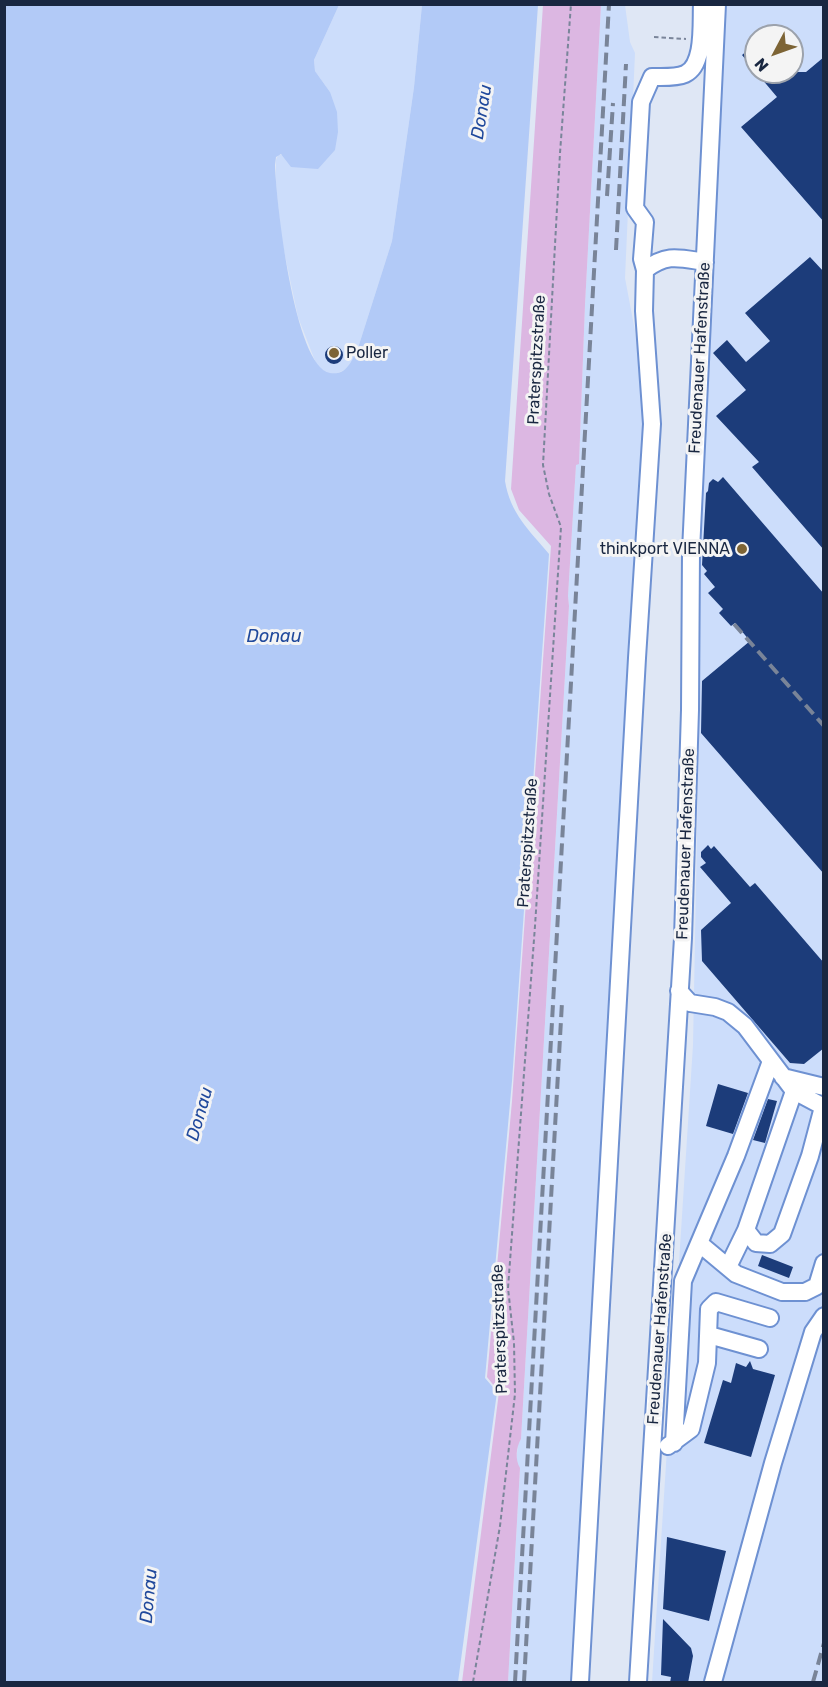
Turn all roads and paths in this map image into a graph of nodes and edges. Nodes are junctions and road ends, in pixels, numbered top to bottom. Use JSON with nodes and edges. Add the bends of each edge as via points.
{"nodes":[{"id":1,"x":571,"y":4,"type":"edge"},
{"id":2,"x":702,"y":4,"type":"edge"},
{"id":3,"x":717,"y":4,"type":"edge"},
{"id":4,"x":654,"y":37,"type":"dead end"},
{"id":5,"x":700,"y":40,"type":"junction"},
{"id":6,"x":705,"y":262,"type":"junction"},
{"id":7,"x":645,"y":270,"type":"junction"},
{"id":8,"x":679,"y":991,"type":"junction"},
{"id":9,"x":771,"y":1061,"type":"junction"},
{"id":10,"x":783,"y":1077,"type":"junction"},
{"id":11,"x":824,"y":1088,"type":"edge"},
{"id":12,"x":794,"y":1091,"type":"junction"},
{"id":13,"x":823,"y":1107,"type":"edge"},
{"id":14,"x":746,"y":1230,"type":"junction"},
{"id":15,"x":700,"y":1244,"type":"junction"},
{"id":16,"x":824,"y":1263,"type":"edge"},
{"id":17,"x":728,"y":1267,"type":"junction"},
{"id":18,"x":824,"y":1316,"type":"edge"},
{"id":19,"x":770,"y":1318,"type":"dead end"},
{"id":20,"x":708,"y":1335,"type":"junction"},
{"id":21,"x":759,"y":1349,"type":"dead end"},
{"id":22,"x":654,"y":1426,"type":"junction"},
{"id":23,"x":674,"y":1443,"type":"junction"},
{"id":24,"x":652,"y":1456,"type":"junction"},
{"id":25,"x":473,"y":1683,"type":"edge"},
{"id":26,"x":580,"y":1683,"type":"edge"},
{"id":27,"x":638,"y":1683,"type":"edge"},
{"id":28,"x":713,"y":1683,"type":"edge"}],
"edges":[{"from":1,"to":25,"type":"path","name":"Praterspitzstraße","via":[[543,465],[561,527],[508,1288],[515,1394],[500,1526]]},
{"from":2,"to":5,"type":"street"},
{"from":3,"to":6,"type":"street","name":"Freudenauer Hafenstraße"},
{"from":4,"to":5,"type":"path"},
{"from":5,"to":7,"type":"street","via":[[695,66],[685,74],[652,78],[641,102],[635,208],[645,222]]},
{"from":6,"to":7,"type":"street","via":[[671,256]]},
{"from":6,"to":8,"type":"street","name":"Freudenauer Hafenstraße","via":[[691,551],[690,722]]},
{"from":7,"to":26,"type":"street","via":[[652,424]]},
{"from":8,"to":9,"type":"street","via":[[690,1002],[728,1012],[745,1026]]},
{"from":8,"to":22,"type":"street","name":"Freudenauer Hafenstraße"},
{"from":9,"to":10,"type":"street"},
{"from":9,"to":15,"type":"street"},
{"from":10,"to":11,"type":"street"},
{"from":10,"to":12,"type":"street"},
{"from":12,"to":13,"type":"street"},
{"from":12,"to":14,"type":"street"},
{"from":13,"to":14,"type":"street","via":[[782,1234],[770,1244],[756,1243]]},
{"from":14,"to":17,"type":"street"},
{"from":15,"to":17,"type":"street"},
{"from":15,"to":23,"type":"street","via":[[683,1281]]},
{"from":16,"to":17,"type":"street","via":[[817,1286],[805,1292],[782,1292]]},
{"from":18,"to":28,"type":"street","via":[[813,1332],[773,1463]]},
{"from":19,"to":20,"type":"street","via":[[716,1302],[709,1309]]},
{"from":20,"to":21,"type":"street"},
{"from":20,"to":23,"type":"street","via":[[707,1363],[691,1429]]},
{"from":22,"to":23,"type":"street"},
{"from":22,"to":24,"type":"street","name":"Freudenauer Hafenstraße"},
{"from":23,"to":24,"type":"street"},
{"from":24,"to":27,"type":"street","name":"Freudenauer Hafenstraße"}]}
